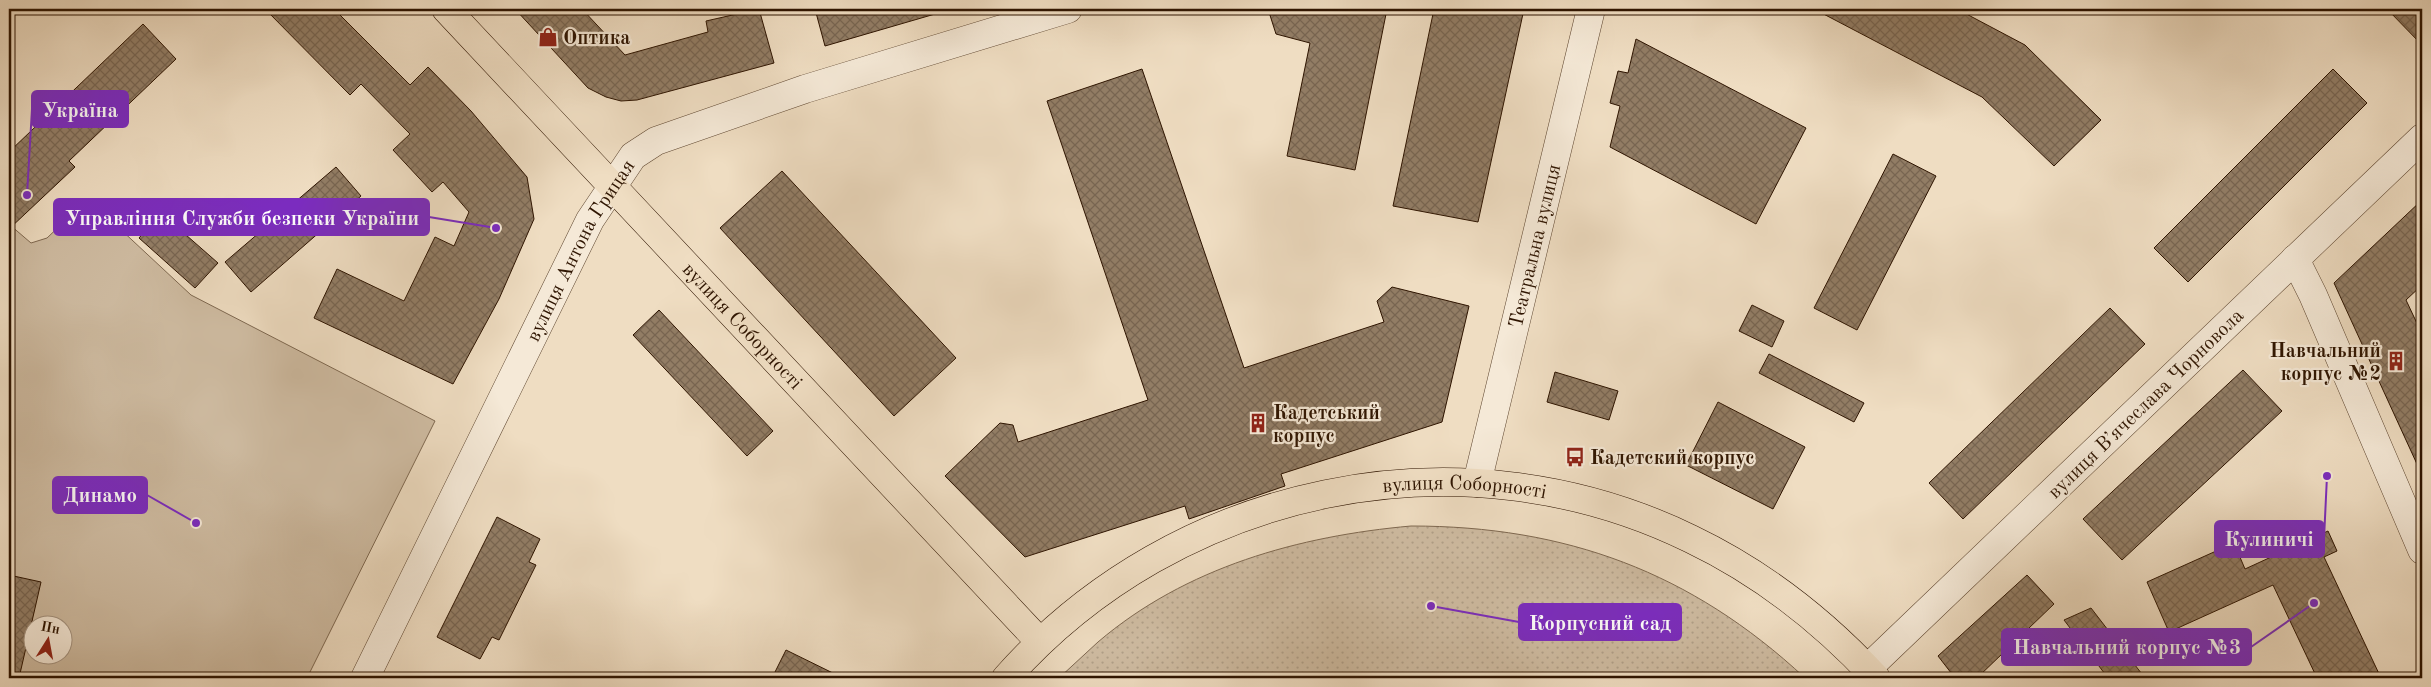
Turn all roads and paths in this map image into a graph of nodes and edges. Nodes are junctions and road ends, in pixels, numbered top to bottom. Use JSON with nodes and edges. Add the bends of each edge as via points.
{"nodes":[{"id":1,"x":446,"y":9,"type":"edge"},
{"id":2,"x":1068,"y":9,"type":"edge"},
{"id":3,"x":1591,"y":9,"type":"edge"},
{"id":4,"x":2422,"y":138,"type":"edge"},
{"id":5,"x":611,"y":185,"type":"junction"},
{"id":6,"x":2295,"y":259,"type":"junction"},
{"id":7,"x":1477,"y":483,"type":"junction"},
{"id":8,"x":2422,"y":550,"type":"edge"},
{"id":9,"x":1040,"y":642,"type":"junction"},
{"id":10,"x":1871,"y":674,"type":"edge"},
{"id":11,"x":365,"y":678,"type":"edge"},
{"id":12,"x":1006,"y":678,"type":"edge"}],
"edges":[{"from":1,"to":5,"type":"main road","name":"вулиця Соборності"},
{"from":2,"to":5,"type":"street","name":"вулиця Антона Грицая","via":[[805,89],[656,141],[633,156]]},
{"from":3,"to":7,"type":"street","name":"Театральна вулиця"},
{"from":4,"to":6,"type":"street","name":"вулиця Вʼячеслава Чорновола"},
{"from":5,"to":9,"type":"main road","name":"вулиця Соборності"},
{"from":5,"to":11,"type":"street","name":"вулиця Антона Грицая","via":[[590,220]]},
{"from":6,"to":8,"type":"street"},
{"from":6,"to":10,"type":"street","name":"вулиця Вʼячеслава Чорновола"},
{"from":7,"to":9,"type":"main road","name":"вулиця Соборності","via":[[1392,484],[1343,490],[1249,514],[1173,547],[1124,576],[1084,604]]},
{"from":7,"to":10,"type":"main road","name":"вулиця Соборності","via":[[1510,485],[1604,506],[1691,539],[1742,566],[1787,597],[1824,627]]},
{"from":9,"to":12,"type":"main road","name":"вулиця Соборності"}]}
